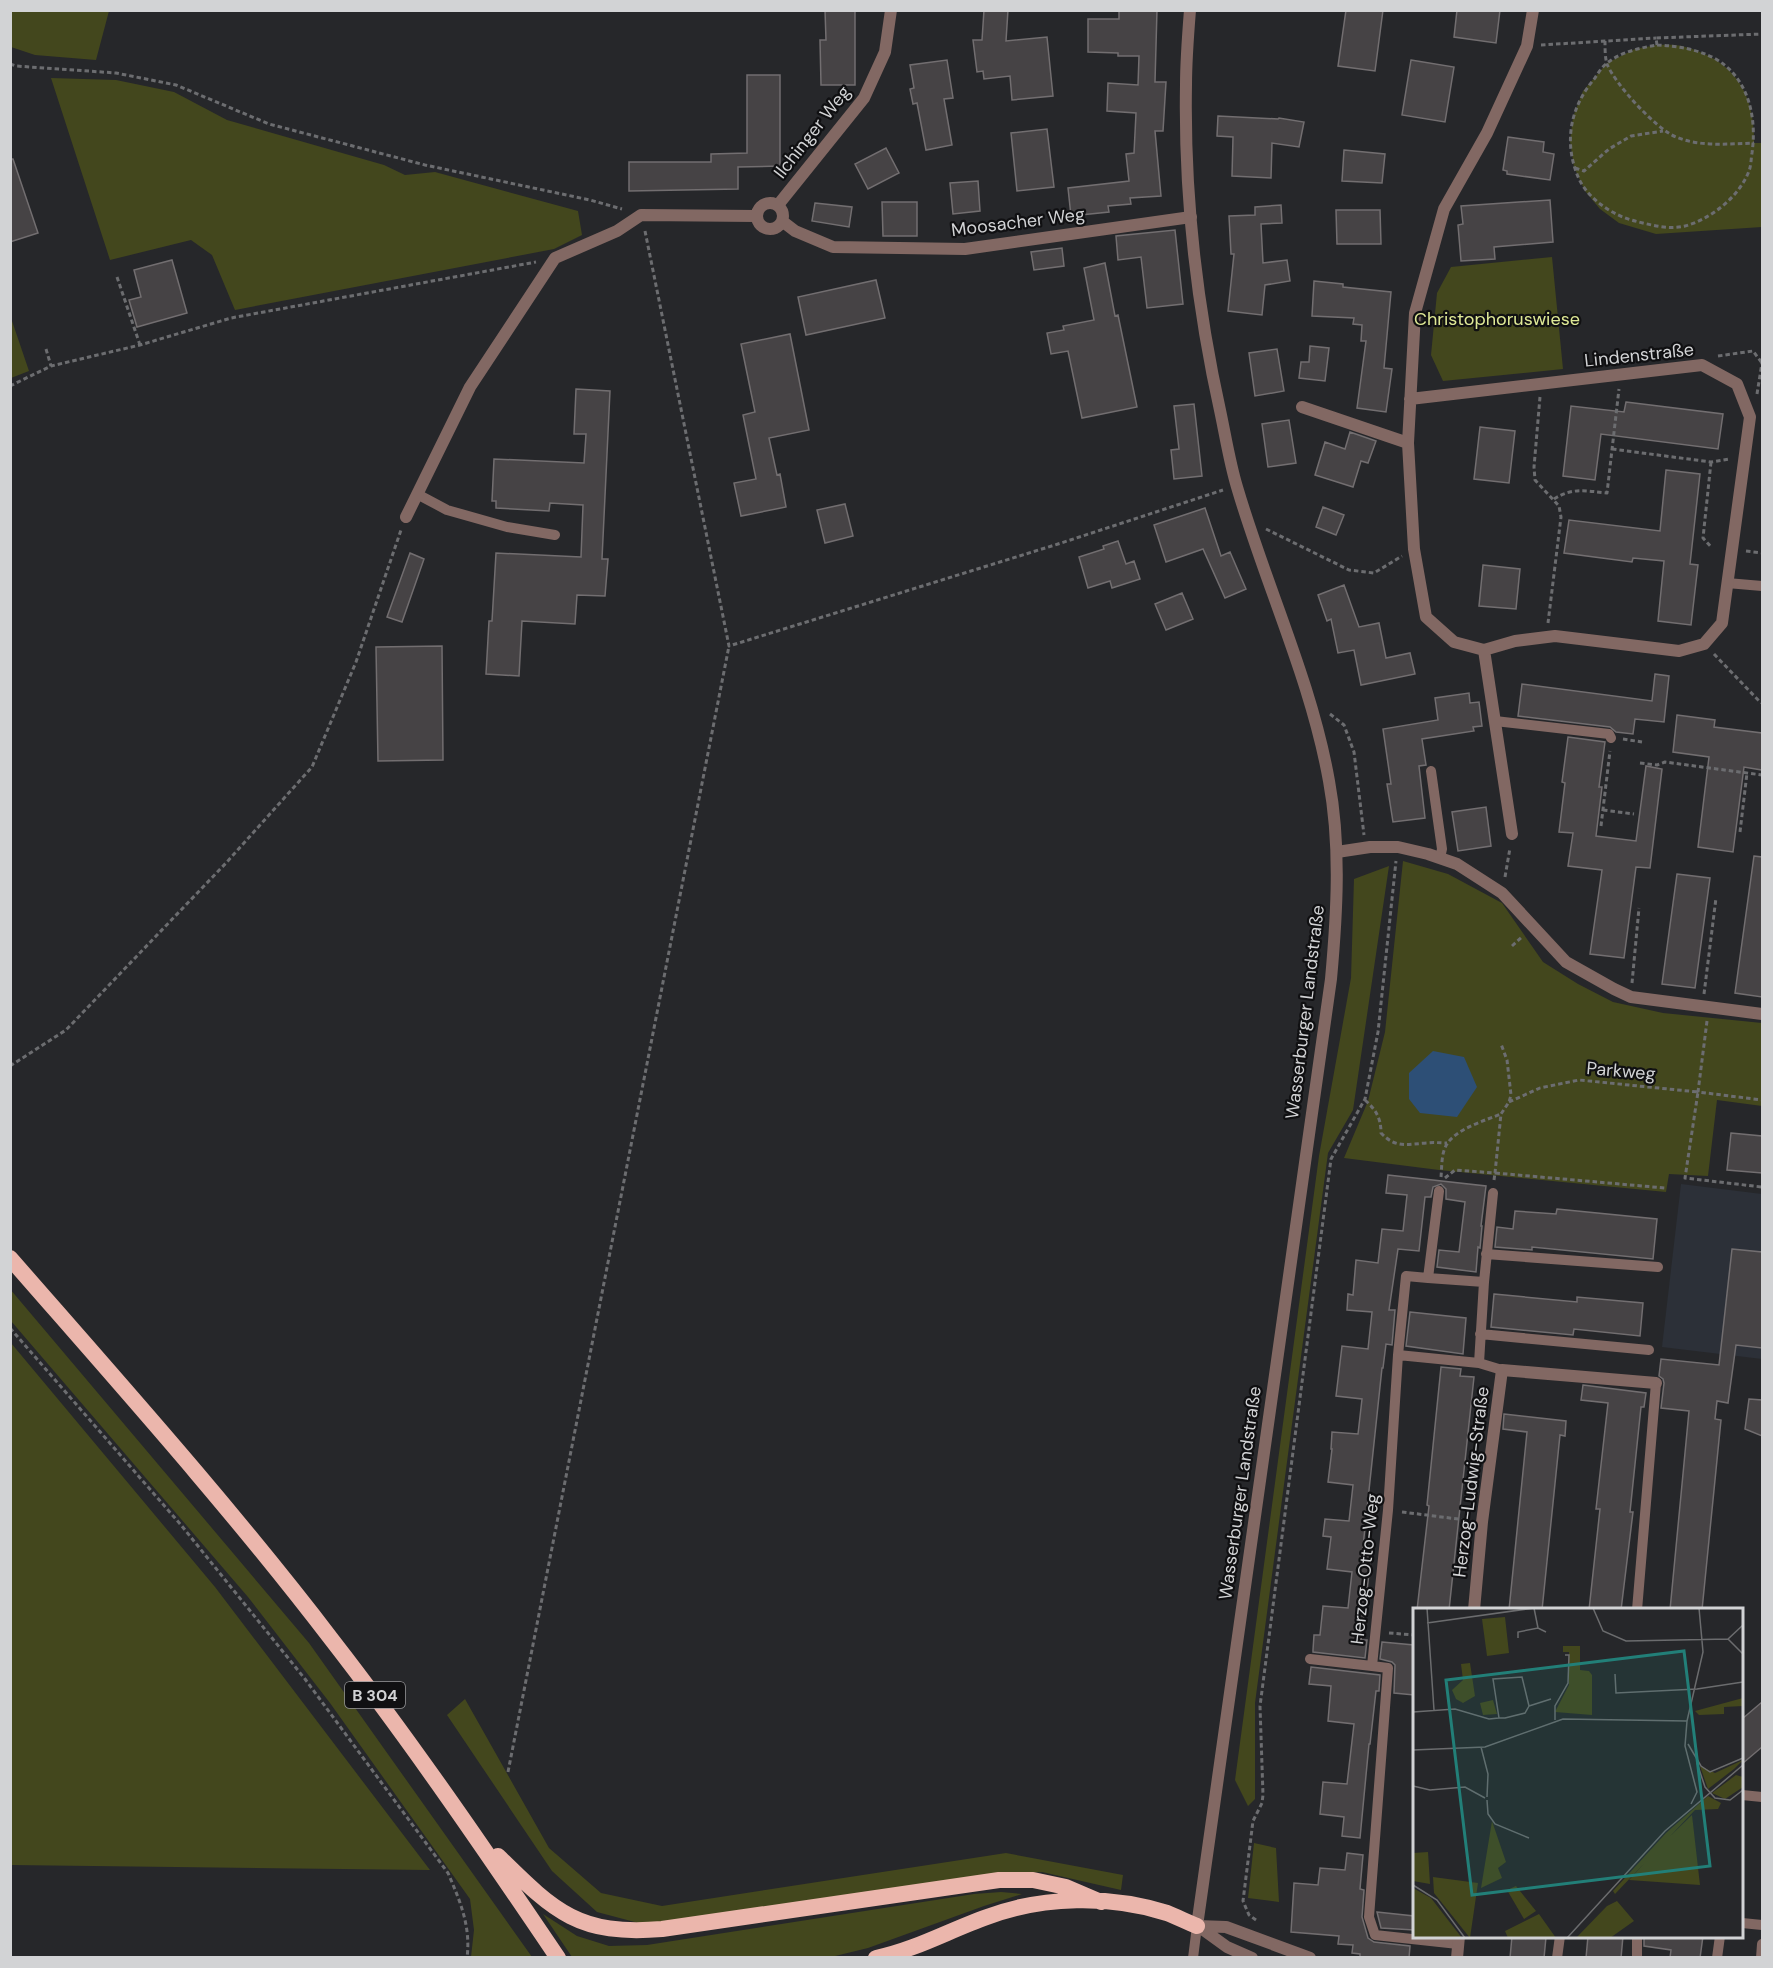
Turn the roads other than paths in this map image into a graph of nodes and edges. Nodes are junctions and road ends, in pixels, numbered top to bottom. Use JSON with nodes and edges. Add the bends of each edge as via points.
{"nodes":[{"id":1,"x":891,"y":10,"type":"edge"},
{"id":2,"x":1190,"y":10,"type":"edge"},
{"id":3,"x":1533,"y":10,"type":"edge"},
{"id":4,"x":778,"y":205,"type":"junction"},
{"id":5,"x":756,"y":216,"type":"junction"},
{"id":6,"x":1191,"y":217,"type":"junction"},
{"id":7,"x":782,"y":221,"type":"junction"},
{"id":8,"x":1410,"y":399,"type":"junction"},
{"id":9,"x":1302,"y":407,"type":"dead end"},
{"id":10,"x":1408,"y":443,"type":"junction"},
{"id":11,"x":417,"y":494,"type":"junction"},
{"id":12,"x":406,"y":517,"type":"road end"},
{"id":13,"x":555,"y":535,"type":"dead end"},
{"id":14,"x":1727,"y":583,"type":"junction"},
{"id":15,"x":1762,"y":586,"type":"edge"},
{"id":16,"x":1484,"y":650,"type":"junction"},
{"id":17,"x":1495,"y":721,"type":"junction"},
{"id":18,"x":1611,"y":738,"type":"road end"},
{"id":19,"x":1431,"y":771,"type":"dead end"},
{"id":20,"x":1512,"y":834,"type":"road end"},
{"id":21,"x":1337,"y":852,"type":"junction"},
{"id":22,"x":1440,"y":858,"type":"junction"},
{"id":23,"x":1762,"y":1014,"type":"edge"},
{"id":24,"x":1439,"y":1191,"type":"dead end"},
{"id":25,"x":1493,"y":1194,"type":"dead end"},
{"id":26,"x":1486,"y":1254,"type":"junction"},
{"id":27,"x":10,"y":1258,"type":"edge"},
{"id":28,"x":1658,"y":1267,"type":"dead end"},
{"id":29,"x":1428,"y":1278,"type":"junction"},
{"id":30,"x":1484,"y":1282,"type":"junction"},
{"id":31,"x":1480,"y":1334,"type":"junction"},
{"id":32,"x":1649,"y":1350,"type":"dead end"},
{"id":33,"x":1398,"y":1354,"type":"junction"},
{"id":34,"x":1479,"y":1363,"type":"junction"},
{"id":35,"x":1502,"y":1370,"type":"junction"},
{"id":36,"x":1656,"y":1383,"type":"joint"},
{"id":37,"x":1474,"y":1608,"type":"edge"},
{"id":38,"x":1637,"y":1608,"type":"edge"},
{"id":39,"x":1310,"y":1659,"type":"dead end"},
{"id":40,"x":1372,"y":1666,"type":"junction"},
{"id":41,"x":1743,"y":1795,"type":"edge"},
{"id":42,"x":1762,"y":1797,"type":"edge"},
{"id":43,"x":474,"y":1833,"type":"junction"},
{"id":44,"x":1101,"y":1902,"type":"junction"},
{"id":45,"x":1743,"y":1923,"type":"edge"},
{"id":46,"x":1762,"y":1925,"type":"edge"},
{"id":47,"x":1197,"y":1926,"type":"junction"},
{"id":48,"x":1413,"y":1937,"type":"edge"},
{"id":49,"x":1425,"y":1938,"type":"edge"},
{"id":50,"x":1560,"y":1938,"type":"edge"},
{"id":51,"x":1637,"y":1938,"type":"edge"},
{"id":52,"x":1720,"y":1938,"type":"edge"},
{"id":53,"x":1458,"y":1940,"type":"edge"},
{"id":54,"x":1762,"y":1944,"type":"edge"},
{"id":55,"x":883,"y":1957,"type":"edge"},
{"id":56,"x":558,"y":1958,"type":"edge"},
{"id":57,"x":1193,"y":1958,"type":"edge"},
{"id":58,"x":1252,"y":1958,"type":"edge"},
{"id":59,"x":1310,"y":1958,"type":"edge"},
{"id":60,"x":1456,"y":1958,"type":"edge"},
{"id":61,"x":1557,"y":1958,"type":"edge"},
{"id":62,"x":1637,"y":1958,"type":"edge"},
{"id":63,"x":1717,"y":1958,"type":"edge"},
{"id":64,"x":1761,"y":1958,"type":"edge"}],
"edges":[{"from":1,"to":4,"type":"street","name":"Ilchinger Weg","via":[[885,52],[864,98]]},
{"from":2,"to":6,"type":"street","name":"Wasserburger Landstraße","via":[[1186,85]]},
{"from":3,"to":8,"type":"street","via":[[1527,46],[1487,134],[1444,209],[1415,312]]},
{"from":4,"to":5,"type":"street","name":"Ilchinger Weg","via":[[765,203]]},
{"from":4,"to":7,"type":"street","name":"Ilchinger Weg","via":[[783,212]]},
{"from":5,"to":7,"type":"street","via":[[764,228],[774,228]]},
{"from":5,"to":11,"type":"street","via":[[641,215],[617,231],[555,258],[470,387]]},
{"from":6,"to":7,"type":"street","name":"Moosacher Weg","via":[[965,249],[833,247],[795,231]]},
{"from":6,"to":21,"type":"street","name":"Wasserburger Landstraße","via":[[1208,353],[1236,485],[1315,718],[1329,782]]},
{"from":8,"to":10,"type":"street"},
{"from":8,"to":14,"type":"street","name":"Lindenstraße","via":[[1702,365],[1737,384],[1750,417]]},
{"from":9,"to":10,"type":"street"},
{"from":10,"to":16,"type":"street","via":[[1414,549],[1426,617],[1454,642]]},
{"from":11,"to":12,"type":"street"},
{"from":11,"to":13,"type":"lane","via":[[447,510],[507,527]]},
{"from":14,"to":15,"type":"lane"},
{"from":14,"to":16,"type":"street","name":"Lindenstraße","via":[[1722,623],[1704,644],[1679,651],[1547,636]]},
{"from":16,"to":17,"type":"street"},
{"from":17,"to":18,"type":"lane","via":[[1609,734]]},
{"from":17,"to":20,"type":"street"},
{"from":19,"to":22,"type":"lane"},
{"from":21,"to":22,"type":"street","via":[[1398,847]]},
{"from":21,"to":47,"type":"street","name":"Wasserburger Landstraße","via":[[1337,917],[1331,979]]},
{"from":22,"to":23,"type":"street","via":[[1457,864],[1502,893],[1566,962],[1614,989],[1631,997]]},
{"from":24,"to":29,"type":"lane"},
{"from":25,"to":26,"type":"lane"},
{"from":26,"to":28,"type":"lane"},
{"from":26,"to":30,"type":"lane"},
{"from":27,"to":43,"type":"highway","number":"B 304","via":[[171,1442],[324,1629]]},
{"from":29,"to":30,"type":"lane","name":"Herzog-Otto-Weg"},
{"from":29,"to":33,"type":"lane","name":"Herzog-Otto-Weg","via":[[1406,1276]]},
{"from":30,"to":31,"type":"lane"},
{"from":31,"to":32,"type":"lane"},
{"from":31,"to":34,"type":"lane"},
{"from":33,"to":34,"type":"lane"},
{"from":33,"to":40,"type":"lane","name":"Herzog-Otto-Weg"},
{"from":34,"to":35,"type":"lane"},
{"from":35,"to":36,"type":"street","name":"Herzog-Ludwig-Straße"},
{"from":35,"to":37,"type":"street","name":"Herzog-Ludwig-Straße"},
{"from":36,"to":38,"type":"lane"},
{"from":39,"to":40,"type":"lane"},
{"from":40,"to":48,"type":"lane","name":"Herzog-Otto-Weg","via":[[1388,1668],[1369,1917],[1375,1935]]},
{"from":41,"to":42,"type":"lane"},
{"from":43,"to":44,"type":"highway","via":[[552,1906],[576,1920],[612,1930],[662,1929],[999,1880],[1033,1880],[1066,1887]]},
{"from":43,"to":56,"type":"highway","number":"B 304"},
{"from":44,"to":47,"type":"highway","via":[[1168,1914]]},
{"from":44,"to":55,"type":"highway","via":[[1066,1901],[1008,1910]]},
{"from":45,"to":46,"type":"lane"},
{"from":47,"to":57,"type":"lane","name":"Wasserburger Landstraße"},
{"from":47,"to":58,"type":"street","via":[[1227,1947]]},
{"from":47,"to":59,"type":"street","via":[[1226,1927]]},
{"from":49,"to":53,"type":"lane","name":"Herzog-Otto-Weg"},
{"from":50,"to":61,"type":"lane"},
{"from":51,"to":62,"type":"lane"},
{"from":52,"to":63,"type":"lane"},
{"from":53,"to":60,"type":"street"},
{"from":54,"to":64,"type":"lane"}]}
